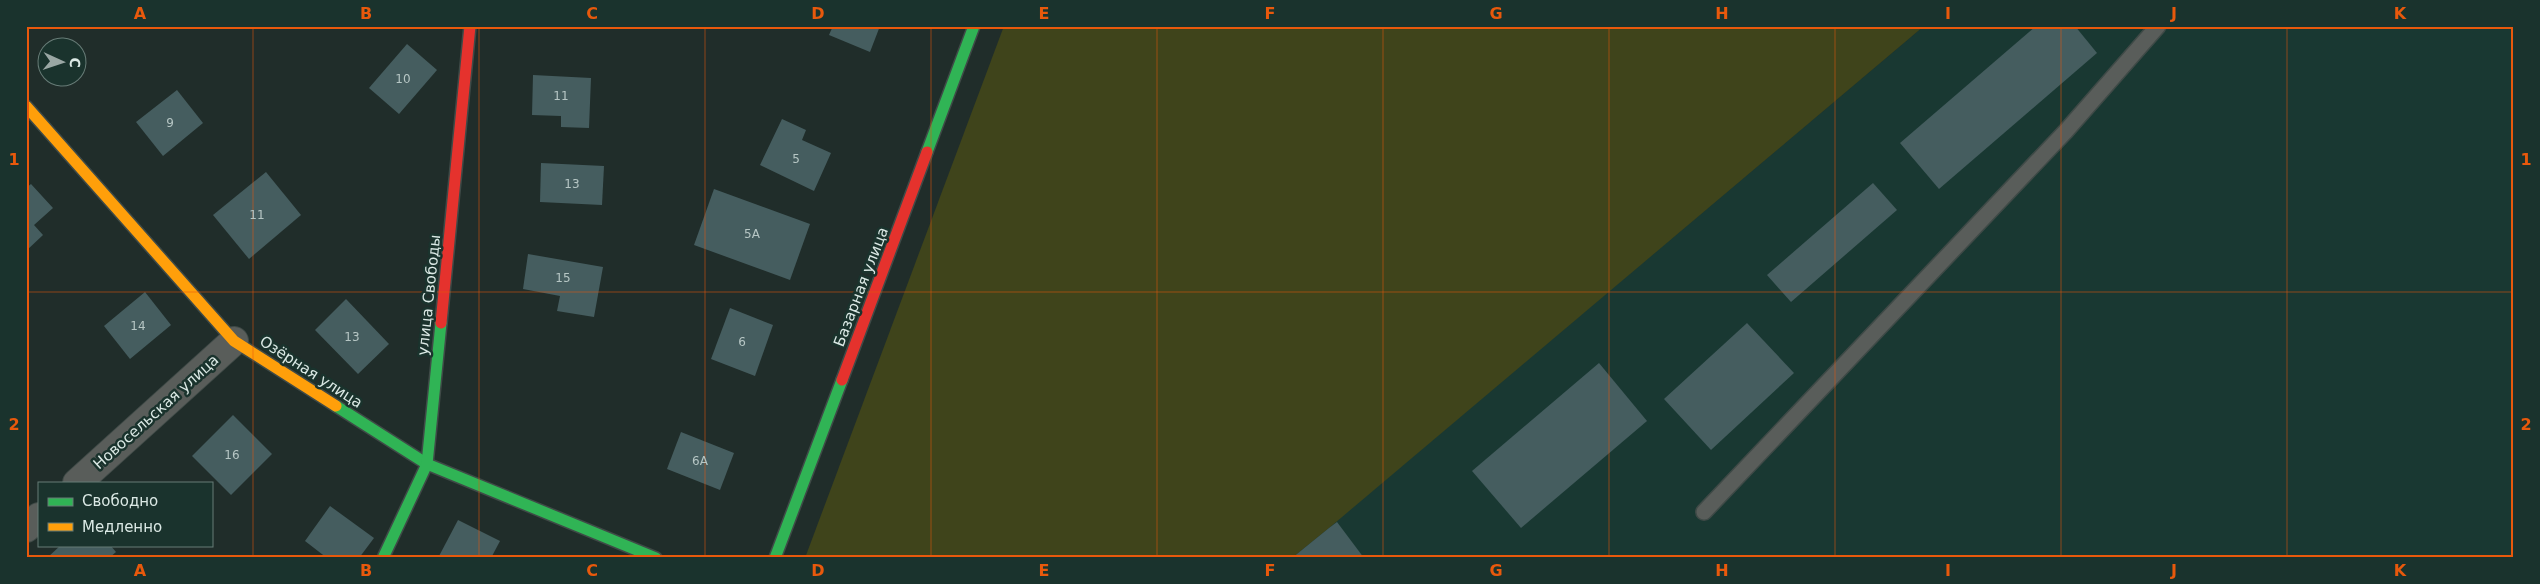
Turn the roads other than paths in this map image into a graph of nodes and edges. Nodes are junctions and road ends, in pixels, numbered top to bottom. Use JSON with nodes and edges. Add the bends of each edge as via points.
{"nodes":[{"id":1,"x":470,"y":26,"type":"edge"},
{"id":2,"x":974,"y":26,"type":"edge"},
{"id":3,"x":2158,"y":26,"type":"edge"},
{"id":4,"x":26,"y":106,"type":"edge"},
{"id":5,"x":234,"y":341,"type":"junction"},
{"id":6,"x":427,"y":464,"type":"junction"},
{"id":7,"x":77,"y":482,"type":"edge"},
{"id":8,"x":1704,"y":512,"type":"dead end"},
{"id":9,"x":38,"y":518,"type":"edge"},
{"id":10,"x":26,"y":528,"type":"edge"},
{"id":11,"x":383,"y":558,"type":"edge"},
{"id":12,"x":656,"y":558,"type":"edge"},
{"id":13,"x":775,"y":558,"type":"edge"}],
"edges":[{"from":1,"to":6,"type":"street","name":"улица Свободы"},
{"from":2,"to":13,"type":"street","name":"Базарная улица"},
{"from":3,"to":8,"type":"lane","via":[[2066,131]]},
{"from":4,"to":5,"type":"street","name":"Озёрная улица"},
{"from":5,"to":6,"type":"street","name":"Озёрная улица"},
{"from":5,"to":7,"type":"street","name":"Новосельская улица"},
{"from":6,"to":11,"type":"street","name":"улица Свободы"},
{"from":6,"to":12,"type":"street","name":"Озёрная улица"},
{"from":9,"to":10,"type":"street"}]}
